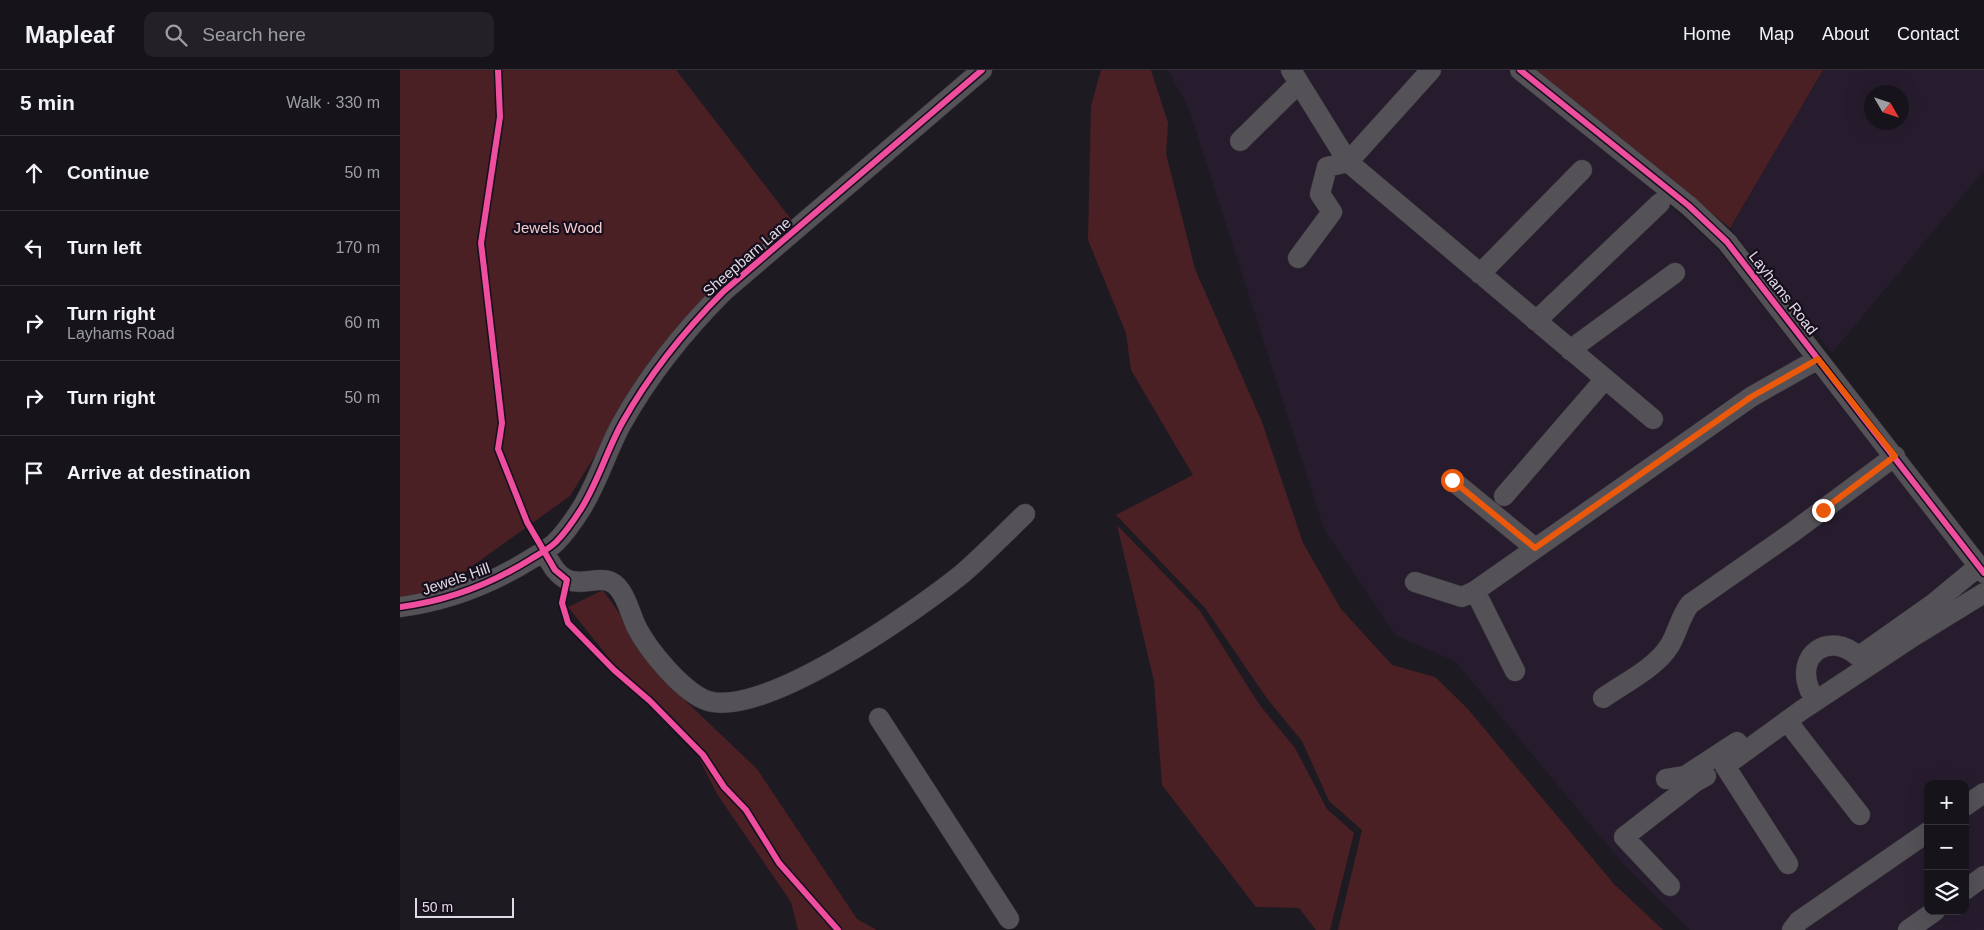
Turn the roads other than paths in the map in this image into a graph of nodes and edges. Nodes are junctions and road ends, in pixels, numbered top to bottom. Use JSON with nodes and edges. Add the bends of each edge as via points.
{"nodes":[{"id":1,"x":982,"y":70,"type":"edge"},
{"id":2,"x":1431,"y":70,"type":"edge"},
{"id":3,"x":1520,"y":70,"type":"edge"},
{"id":4,"x":1295,"y":77,"type":"edge"},
{"id":5,"x":1240,"y":141,"type":"dead end"},
{"id":6,"x":1348,"y":162,"type":"junction"},
{"id":7,"x":1582,"y":170,"type":"dead end"},
{"id":8,"x":1660,"y":203,"type":"dead end"},
{"id":9,"x":1298,"y":258,"type":"dead end"},
{"id":10,"x":1675,"y":273,"type":"dead end"},
{"id":11,"x":1480,"y":274,"type":"junction"},
{"id":12,"x":1536,"y":321,"type":"junction"},
{"id":13,"x":1570,"y":350,"type":"junction"},
{"id":14,"x":1818,"y":359,"type":"junction"},
{"id":15,"x":1605,"y":379,"type":"junction"},
{"id":16,"x":1653,"y":419,"type":"dead end"},
{"id":17,"x":1895,"y":456,"type":"junction"},
{"id":18,"x":1452,"y":480,"type":"dead end"},
{"id":19,"x":1504,"y":496,"type":"dead end"},
{"id":20,"x":1025,"y":514,"type":"dead end"},
{"id":21,"x":1535,"y":548,"type":"junction"},
{"id":22,"x":544,"y":552,"type":"junction"},
{"id":23,"x":1982,"y":569,"type":"edge"},
{"id":24,"x":1415,"y":582,"type":"dead end"},
{"id":25,"x":1475,"y":591,"type":"junction"},
{"id":26,"x":1984,"y":593,"type":"edge"},
{"id":27,"x":400,"y":608,"type":"edge"},
{"id":28,"x":1859,"y":657,"type":"junction"},
{"id":29,"x":1515,"y":671,"type":"dead end"},
{"id":30,"x":1810,"y":691,"type":"junction"},
{"id":31,"x":1603,"y":698,"type":"dead end"},
{"id":32,"x":879,"y":718,"type":"dead end"},
{"id":33,"x":1787,"y":721,"type":"junction"},
{"id":34,"x":1725,"y":766,"type":"junction"},
{"id":35,"x":1666,"y":779,"type":"dead end"},
{"id":36,"x":1984,"y":793,"type":"edge"},
{"id":37,"x":1969,"y":803,"type":"edge"},
{"id":38,"x":1860,"y":815,"type":"dead end"},
{"id":39,"x":1924,"y":835,"type":"edge"},
{"id":40,"x":1788,"y":864,"type":"dead end"},
{"id":41,"x":1984,"y":876,"type":"edge"},
{"id":42,"x":1670,"y":886,"type":"dead end"},
{"id":43,"x":1969,"y":887,"type":"edge"},
{"id":44,"x":1929,"y":915,"type":"edge"},
{"id":45,"x":1009,"y":919,"type":"dead end"},
{"id":46,"x":1792,"y":930,"type":"edge"},
{"id":47,"x":1908,"y":930,"type":"edge"}],
"edges":[{"from":1,"to":22,"type":"street","name":"Sheepbarn Lane","via":[[724,291],[695,321],[667,353],[621,424],[582,508],[556,542]]},
{"from":2,"to":6,"type":"street"},
{"from":3,"to":14,"type":"street","name":"Layhams Road","via":[[1720,234]]},
{"from":4,"to":5,"type":"street"},
{"from":4,"to":6,"type":"street"},
{"from":6,"to":9,"type":"street","via":[[1327,167],[1320,194],[1332,212]]},
{"from":6,"to":11,"type":"street"},
{"from":7,"to":11,"type":"street"},
{"from":8,"to":12,"type":"street"},
{"from":10,"to":13,"type":"street"},
{"from":11,"to":12,"type":"street"},
{"from":12,"to":13,"type":"street"},
{"from":13,"to":15,"type":"street"},
{"from":14,"to":17,"type":"street","name":"Layhams Road"},
{"from":14,"to":21,"type":"street","via":[[1751,397]]},
{"from":15,"to":16,"type":"street"},
{"from":15,"to":19,"type":"street"},
{"from":17,"to":23,"type":"street","name":"Layhams Road"},
{"from":17,"to":31,"type":"street","via":[[1690,604],[1681,615],[1670,646],[1661,657]]},
{"from":18,"to":21,"type":"street"},
{"from":20,"to":22,"type":"street","via":[[962,574],[856,649],[781,688],[737,703],[719,704],[703,699],[684,685],[637,629],[626,599],[614,582],[606,579],[567,580],[555,570]]},
{"from":21,"to":25,"type":"street"},
{"from":22,"to":27,"type":"street","name":"Jewels Hill","via":[[487,584],[425,604]]},
{"from":23,"to":28,"type":"street"},
{"from":24,"to":25,"type":"street","via":[[1462,597]]},
{"from":25,"to":29,"type":"street"},
{"from":26,"to":33,"type":"street"},
{"from":28,"to":30,"type":"street"},
{"from":28,"to":30,"type":"street","via":[[1837,644],[1819,649],[1806,665],[1805,675]]},
{"from":30,"to":35,"type":"street","via":[[1695,771]]},
{"from":32,"to":45,"type":"street"},
{"from":33,"to":34,"type":"street"},
{"from":33,"to":38,"type":"street"},
{"from":34,"to":40,"type":"street"},
{"from":34,"to":42,"type":"street","via":[[1694,782],[1624,837]]},
{"from":36,"to":37,"type":"street"},
{"from":39,"to":46,"type":"street","via":[[1799,921]]},
{"from":41,"to":43,"type":"street"},
{"from":44,"to":47,"type":"street"}]}
